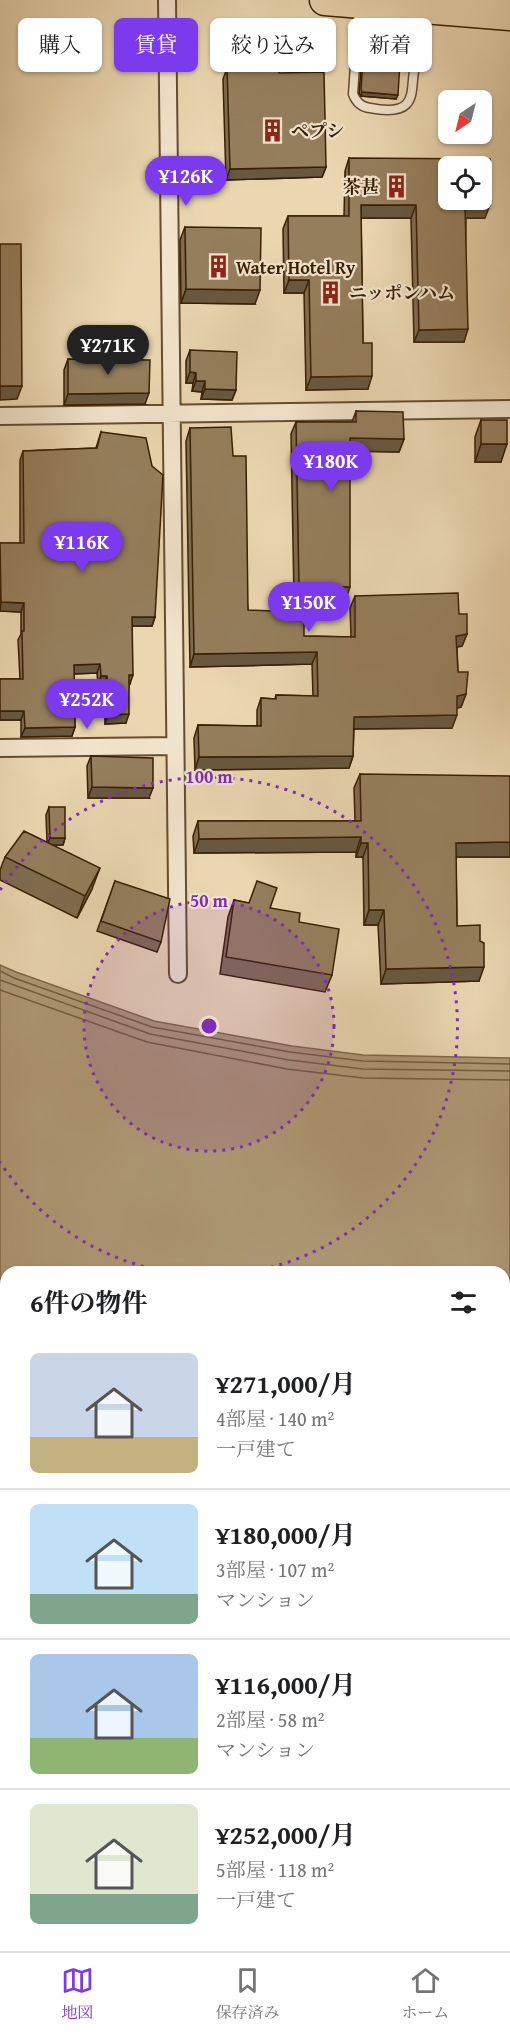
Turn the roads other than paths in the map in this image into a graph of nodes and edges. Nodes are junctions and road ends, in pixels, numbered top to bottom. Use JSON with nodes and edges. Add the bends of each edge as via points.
{"nodes":[{"id":1,"x":167,"y":0,"type":"edge"},
{"id":2,"x":325,"y":0,"type":"edge"},
{"id":3,"x":499,"y":0,"type":"edge"},
{"id":4,"x":359,"y":3,"type":"junction"},
{"id":5,"x":510,"y":10,"type":"edge"},
{"id":6,"x":510,"y":15,"type":"edge"},
{"id":7,"x":359,"y":18,"type":"edge"},
{"id":8,"x":358,"y":35,"type":"joint"},
{"id":9,"x":510,"y":409,"type":"edge"},
{"id":10,"x":171,"y":413,"type":"junction"},
{"id":11,"x":0,"y":416,"type":"edge"},
{"id":12,"x":175,"y":746,"type":"junction"},
{"id":13,"x":0,"y":748,"type":"edge"},
{"id":14,"x":177,"y":974,"type":"dead end"}],
"edges":[{"from":1,"to":10,"type":"street"},
{"from":2,"to":4,"type":"highway"},
{"from":3,"to":5,"type":"highway"},
{"from":4,"to":6,"type":"highway"},
{"from":4,"to":7,"type":"lane"},
{"from":8,"to":8,"type":"lane","via":[[423,46],[415,59],[412,94],[407,104],[394,110],[360,105],[353,94]]},
{"from":9,"to":10,"type":"street"},
{"from":10,"to":11,"type":"street"},
{"from":10,"to":12,"type":"street"},
{"from":12,"to":13,"type":"street"},
{"from":12,"to":14,"type":"street"}]}
